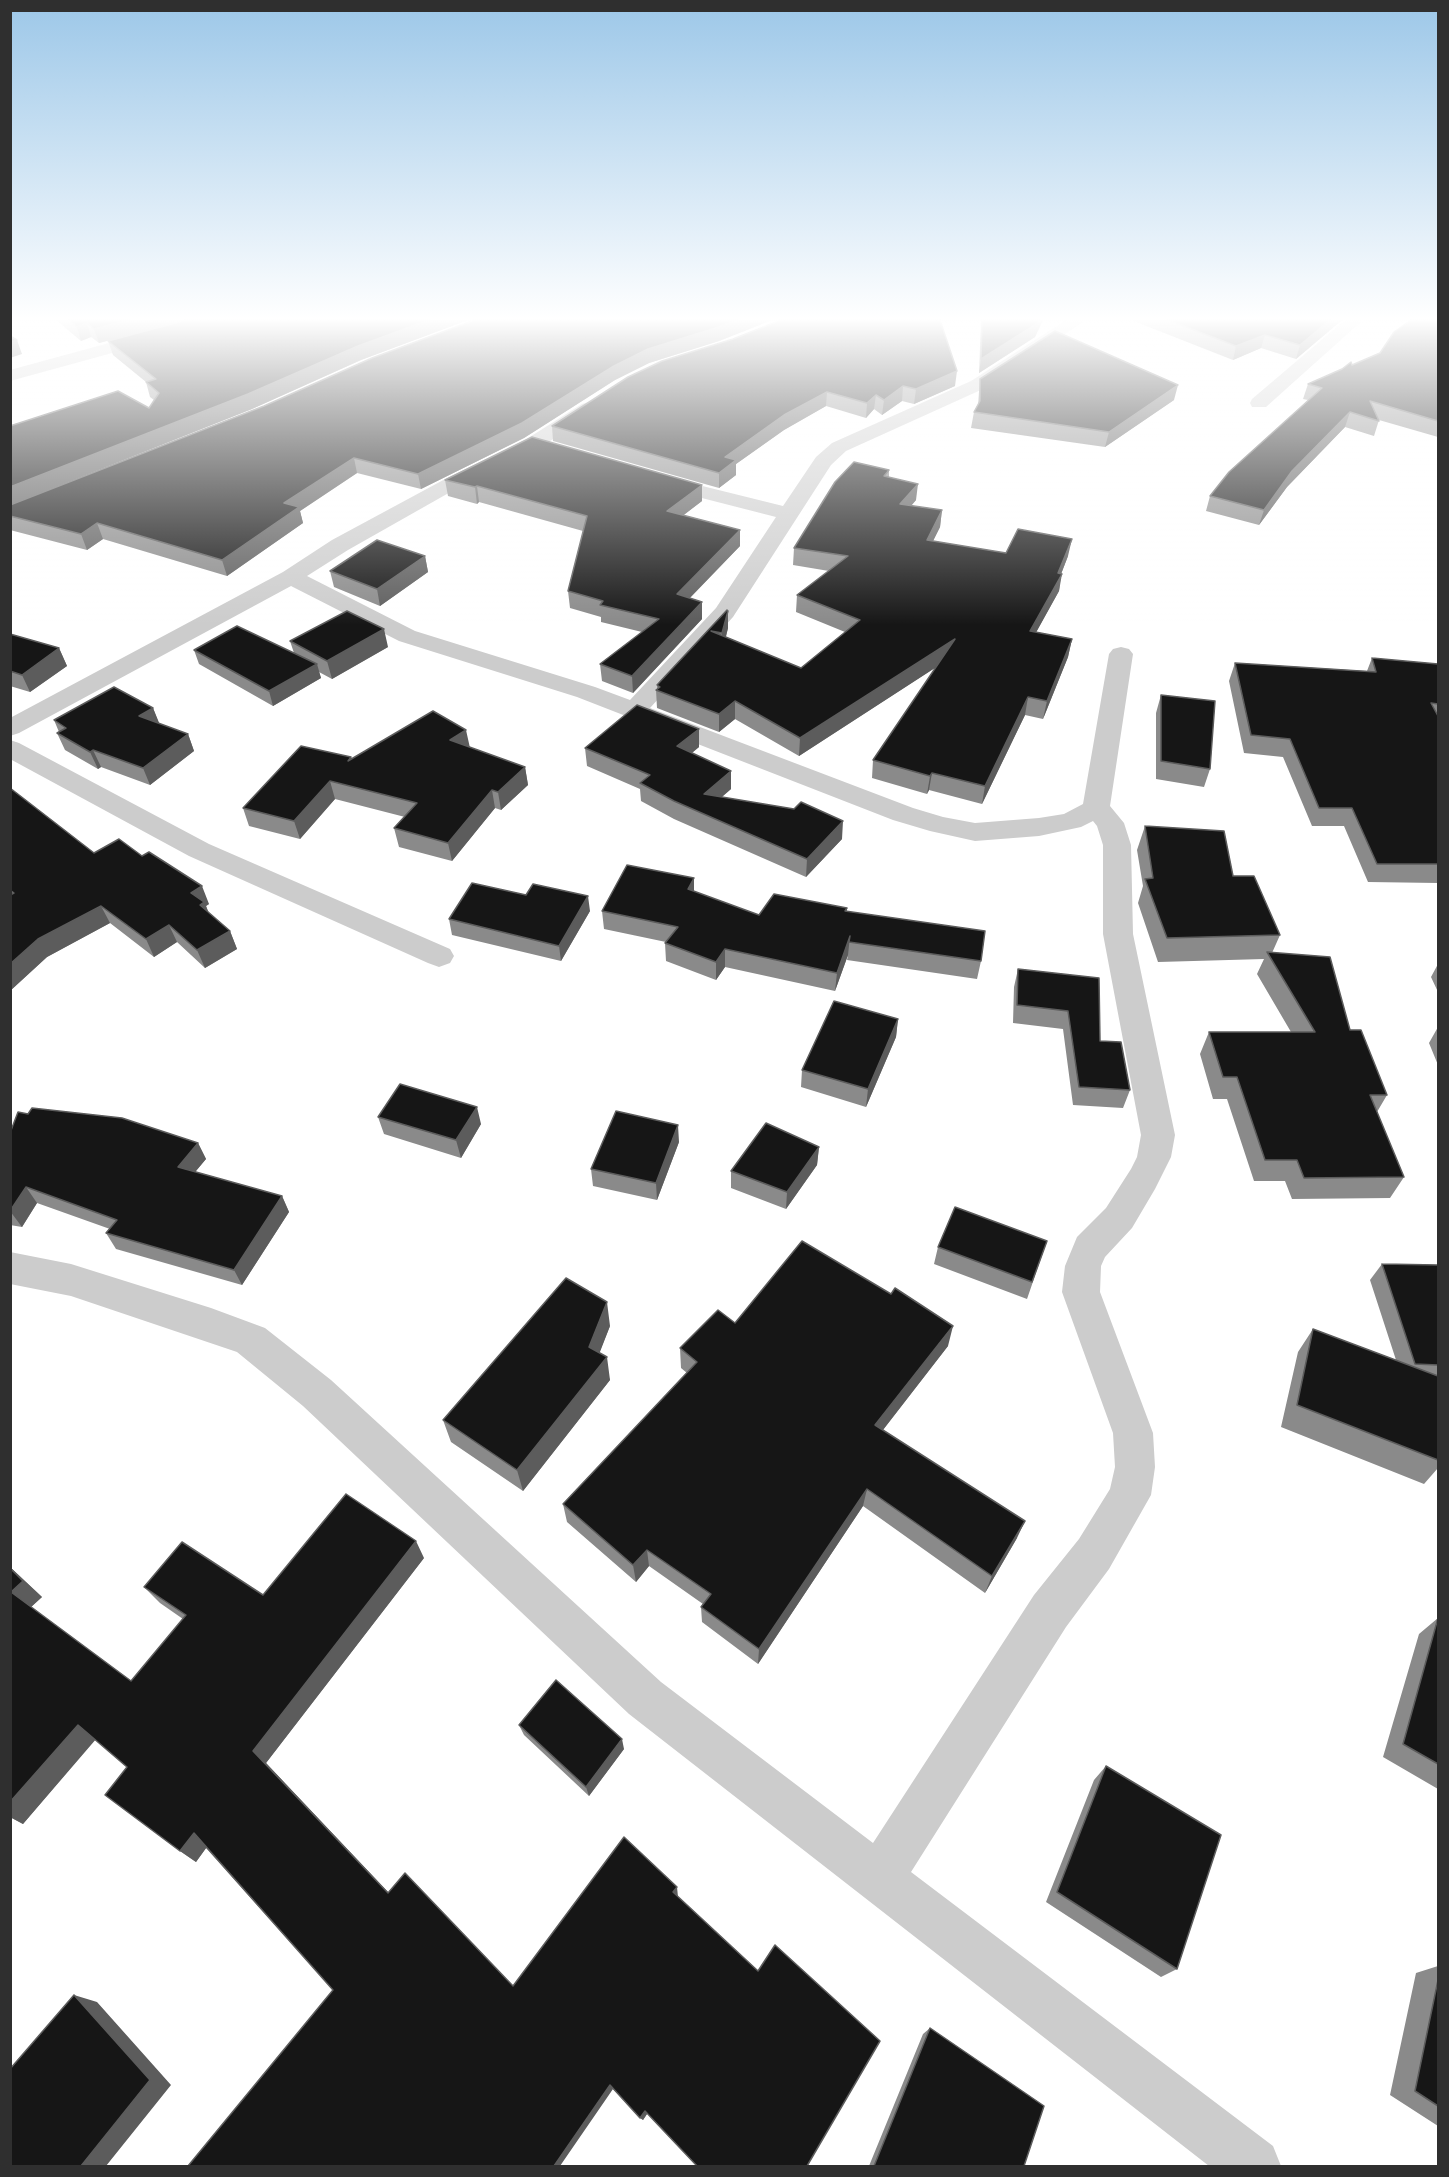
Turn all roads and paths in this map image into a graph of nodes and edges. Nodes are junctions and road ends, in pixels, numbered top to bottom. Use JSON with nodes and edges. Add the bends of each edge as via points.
{"nodes":[{"id":1,"x":568,"y":422,"type":"edge"},
{"id":2,"x":895,"y":422,"type":"edge"},
{"id":3,"x":532,"y":444,"type":"junction"},
{"id":4,"x":555,"y":451,"type":"edge"},
{"id":5,"x":634,"y":474,"type":"edge"},
{"id":6,"x":789,"y":514,"type":"junction"},
{"id":7,"x":291,"y":577,"type":"junction"},
{"id":8,"x":1121,"y":654,"type":"dead end"},
{"id":9,"x":634,"y":710,"type":"junction"},
{"id":10,"x":10,"y":728,"type":"edge"},
{"id":11,"x":10,"y":748,"type":"edge"},
{"id":12,"x":1096,"y":808,"type":"junction"},
{"id":13,"x":440,"y":956,"type":"dead end"},
{"id":14,"x":10,"y":1268,"type":"edge"},
{"id":15,"x":879,"y":1878,"type":"junction"},
{"id":16,"x":1253,"y":2166,"type":"edge"}],
"edges":[{"from":1,"to":3,"type":"street"},
{"from":2,"to":6,"type":"street","via":[[839,447],[823,461]]},
{"from":3,"to":4,"type":"street"},
{"from":3,"to":7,"type":"street","via":[[444,488]]},
{"from":5,"to":6,"type":"street"},
{"from":6,"to":9,"type":"street","via":[[725,612]]},
{"from":7,"to":9,"type":"street","via":[[407,636]]},
{"from":7,"to":10,"type":"street"},
{"from":8,"to":12,"type":"street"},
{"from":9,"to":12,"type":"street","via":[[940,825],[975,832],[1039,827],[1071,821]]},
{"from":11,"to":13,"type":"street","via":[[199,850]]},
{"from":12,"to":15,"type":"street","via":[[1110,822],[1117,846],[1118,934],[1158,1135],[1154,1157],[1143,1179],[1119,1218],[1090,1248],[1083,1266],[1081,1292],[1133,1433],[1135,1467],[1130,1495],[1094,1554],[1050,1611]]},
{"from":14,"to":15,"type":"street","via":[[71,1280],[251,1340],[317,1393],[645,1698]]},
{"from":15,"to":16,"type":"street"}]}
